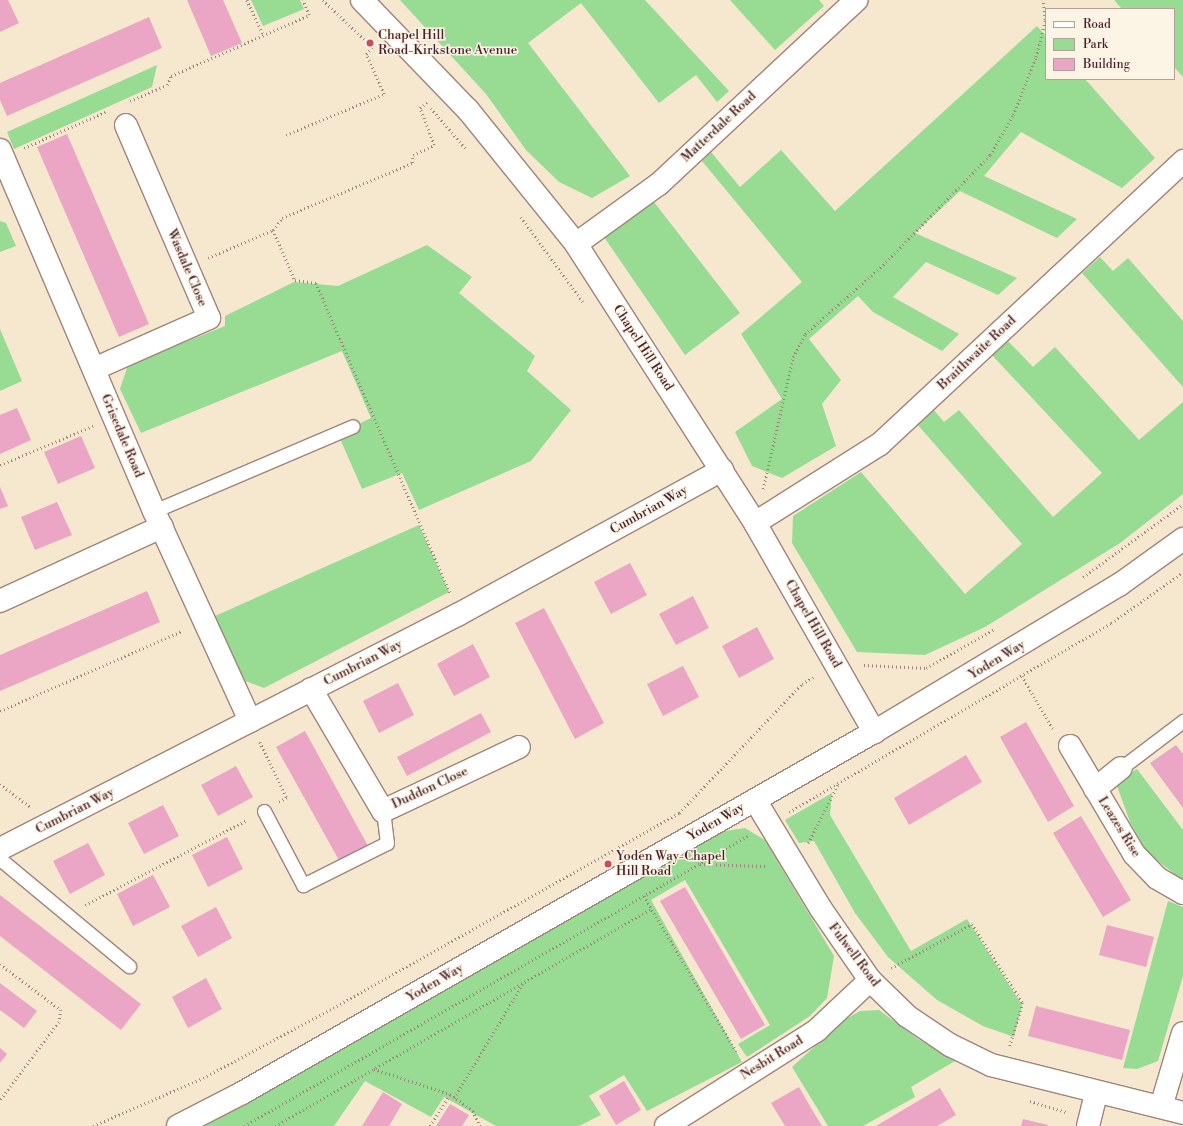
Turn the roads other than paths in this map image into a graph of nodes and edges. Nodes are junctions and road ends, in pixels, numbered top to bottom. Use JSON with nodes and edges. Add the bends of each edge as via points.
{"nodes":[{"id":1,"x":362,"y":0,"type":"edge"},
{"id":2,"x":856,"y":0,"type":"edge"},
{"id":3,"x":120,"y":113,"type":"road end"},
{"id":4,"x":2,"y":153,"type":"edge"},
{"id":5,"x":1183,"y":161,"type":"edge"},
{"id":6,"x":9,"y":194,"type":"edge"},
{"id":7,"x":576,"y":244,"type":"junction"},
{"id":8,"x":94,"y":369,"type":"junction"},
{"id":9,"x":353,"y":426,"type":"dead end"},
{"id":10,"x":722,"y":470,"type":"junction"},
{"id":11,"x":158,"y":519,"type":"junction"},
{"id":12,"x":755,"y":523,"type":"junction"},
{"id":13,"x":1183,"y":539,"type":"edge"},
{"id":14,"x":0,"y":600,"type":"edge"},
{"id":15,"x":311,"y":689,"type":"junction"},
{"id":16,"x":250,"y":721,"type":"junction"},
{"id":17,"x":1183,"y":721,"type":"edge"},
{"id":18,"x":874,"y":732,"type":"junction"},
{"id":19,"x":519,"y":746,"type":"dead end"},
{"id":20,"x":1070,"y":746,"type":"road end"},
{"id":21,"x":1121,"y":768,"type":"joint"},
{"id":22,"x":1095,"y":788,"type":"junction"},
{"id":23,"x":755,"y":800,"type":"junction"},
{"id":24,"x":264,"y":811,"type":"road end"},
{"id":25,"x":383,"y":811,"type":"junction"},
{"id":26,"x":0,"y":849,"type":"edge"},
{"id":27,"x":0,"y":859,"type":"edge"},
{"id":28,"x":1183,"y":893,"type":"edge"},
{"id":29,"x":129,"y":966,"type":"dead end"},
{"id":30,"x":870,"y":980,"type":"junction"},
{"id":31,"x":1183,"y":1033,"type":"edge"},
{"id":32,"x":1096,"y":1093,"type":"junction"},
{"id":33,"x":1161,"y":1107,"type":"junction"},
{"id":34,"x":1183,"y":1113,"type":"edge"},
{"id":35,"x":178,"y":1126,"type":"edge"},
{"id":36,"x":666,"y":1126,"type":"edge"},
{"id":37,"x":1088,"y":1126,"type":"edge"}],
"edges":[{"from":1,"to":7,"type":"street","name":"Chapel Hill Road","via":[[446,86]]},
{"from":2,"to":7,"type":"street","name":"Matterdale Road","via":[[659,184]]},
{"from":3,"to":8,"type":"street","name":"Wasdale Close","via":[[209,318]]},
{"from":4,"to":6,"type":"street","name":"Grisedale Road"},
{"from":5,"to":12,"type":"street","name":"Braithwaite Road","via":[[880,444]]},
{"from":6,"to":8,"type":"street","name":"Grisedale Road"},
{"from":7,"to":10,"type":"street","name":"Chapel Hill Road"},
{"from":8,"to":11,"type":"street","name":"Grisedale Road"},
{"from":9,"to":11,"type":"lane"},
{"from":10,"to":12,"type":"street","name":"Chapel Hill Road"},
{"from":10,"to":15,"type":"street","name":"Cumbrian Way","via":[[459,614]]},
{"from":11,"to":14,"type":"street"},
{"from":11,"to":16,"type":"street","name":"Grisedale Road"},
{"from":12,"to":18,"type":"street","name":"Chapel Hill Road"},
{"from":13,"to":18,"type":"street","name":"Yoden Way","via":[[1119,585]]},
{"from":15,"to":16,"type":"street","name":"Cumbrian Way"},
{"from":15,"to":25,"type":"street","name":"Duddon Close"},
{"from":16,"to":26,"type":"street","name":"Cumbrian Way"},
{"from":17,"to":21,"type":"lane"},
{"from":18,"to":23,"type":"street","name":"Yoden Way"},
{"from":19,"to":25,"type":"street","name":"Duddon Close"},
{"from":20,"to":22,"type":"street","name":"Leazes Rise"},
{"from":21,"to":22,"type":"street","name":"Leazes Rise"},
{"from":22,"to":28,"type":"street","name":"Leazes Rise","via":[[1134,854],[1157,878]]},
{"from":23,"to":30,"type":"street","name":"Fulwell Road","via":[[821,909]]},
{"from":23,"to":35,"type":"street","name":"Yoden Way","via":[[242,1093]]},
{"from":24,"to":25,"type":"lane","via":[[304,885],[387,843]]},
{"from":27,"to":29,"type":"lane"},
{"from":30,"to":32,"type":"street","name":"Fulwell Road","via":[[907,1016],[944,1041],[991,1065]]},
{"from":30,"to":36,"type":"street","name":"Nesbit Road","via":[[817,1030]]},
{"from":31,"to":33,"type":"street"},
{"from":32,"to":33,"type":"street","name":"Fulwell Road"},
{"from":32,"to":37,"type":"street"},
{"from":33,"to":34,"type":"street","name":"Fulwell Road"}]}
